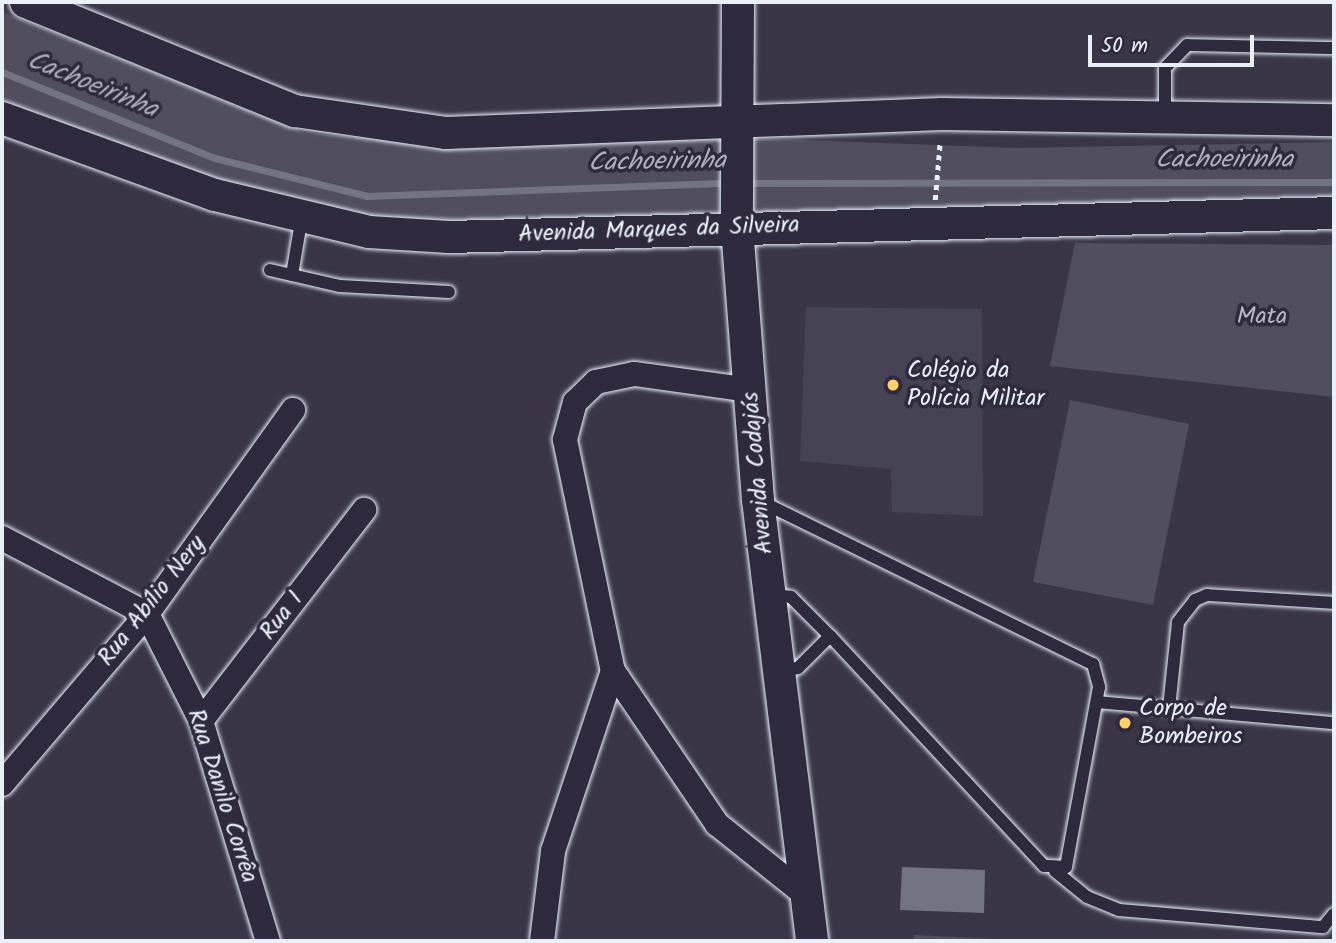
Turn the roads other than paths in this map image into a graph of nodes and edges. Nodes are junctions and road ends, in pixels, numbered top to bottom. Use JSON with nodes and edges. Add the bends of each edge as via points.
{"nodes":[{"id":1,"x":26,"y":2,"type":"edge"},
{"id":2,"x":738,"y":2,"type":"edge"},
{"id":3,"x":1334,"y":48,"type":"edge"},
{"id":4,"x":2,"y":118,"type":"edge"},
{"id":5,"x":1165,"y":118,"type":"junction"},
{"id":6,"x":1334,"y":120,"type":"edge"},
{"id":7,"x":738,"y":131,"type":"junction"},
{"id":8,"x":1334,"y":213,"type":"edge"},
{"id":9,"x":303,"y":216,"type":"junction"},
{"id":10,"x":737,"y":217,"type":"junction"},
{"id":11,"x":270,"y":270,"type":"dead end"},
{"id":12,"x":292,"y":275,"type":"junction"},
{"id":13,"x":449,"y":292,"type":"dead end"},
{"id":14,"x":750,"y":390,"type":"junction"},
{"id":15,"x":293,"y":410,"type":"dead end"},
{"id":16,"x":758,"y":500,"type":"junction"},
{"id":17,"x":364,"y":510,"type":"dead end"},
{"id":18,"x":2,"y":538,"type":"edge"},
{"id":19,"x":770,"y":595,"type":"junction"},
{"id":20,"x":1334,"y":603,"type":"edge"},
{"id":21,"x":147,"y":614,"type":"junction"},
{"id":22,"x":830,"y":636,"type":"junction"},
{"id":23,"x":613,"y":671,"type":"junction"},
{"id":24,"x":778,"y":673,"type":"junction"},
{"id":25,"x":1097,"y":702,"type":"junction"},
{"id":26,"x":1169,"y":708,"type":"junction"},
{"id":27,"x":201,"y":721,"type":"junction"},
{"id":28,"x":1334,"y":723,"type":"edge"},
{"id":29,"x":2,"y":785,"type":"edge"},
{"id":30,"x":1055,"y":871,"type":"junction"},
{"id":31,"x":802,"y":892,"type":"junction"},
{"id":32,"x":1334,"y":914,"type":"edge"},
{"id":33,"x":268,"y":941,"type":"edge"},
{"id":34,"x":542,"y":941,"type":"edge"},
{"id":35,"x":812,"y":941,"type":"edge"}],
"edges":[{"from":1,"to":7,"type":"street","via":[[295,111],[366,124],[446,133]]},
{"from":2,"to":7,"type":"street","name":"Avenida Codajás"},
{"from":3,"to":5,"type":"lane","via":[[1187,45],[1165,68]]},
{"from":4,"to":9,"type":"street","name":"Avenida Marques da Silveira","via":[[215,195]]},
{"from":5,"to":6,"type":"street"},
{"from":5,"to":7,"type":"street"},
{"from":7,"to":10,"type":"street","name":"Avenida Codajás"},
{"from":8,"to":10,"type":"street","name":"Avenida Marques da Silveira"},
{"from":9,"to":10,"type":"street","name":"Avenida Marques da Silveira","via":[[369,232],[449,237]]},
{"from":9,"to":12,"type":"lane"},
{"from":10,"to":14,"type":"street","name":"Avenida Codajás"},
{"from":11,"to":12,"type":"lane"},
{"from":12,"to":13,"type":"lane","via":[[340,286]]},
{"from":14,"to":16,"type":"street","name":"Avenida Codajás"},
{"from":14,"to":23,"type":"street","via":[[634,374],[596,382],[575,402],[565,440]]},
{"from":15,"to":21,"type":"street","name":"Rua Abílio Nery"},
{"from":16,"to":19,"type":"street","name":"Avenida Codajás"},
{"from":16,"to":25,"type":"lane","via":[[1083,656],[1099,675]]},
{"from":17,"to":27,"type":"street","name":"Rua I"},
{"from":18,"to":21,"type":"street"},
{"from":19,"to":22,"type":"lane","via":[[792,597]]},
{"from":19,"to":24,"type":"street","name":"Avenida Codajás"},
{"from":20,"to":26,"type":"lane","via":[[1207,595],[1195,600],[1178,622]]},
{"from":21,"to":27,"type":"street","name":"Rua Danilo Corrêa"},
{"from":21,"to":29,"type":"street","name":"Rua Abílio Nery"},
{"from":22,"to":24,"type":"lane","via":[[798,668]]},
{"from":22,"to":30,"type":"lane"},
{"from":23,"to":31,"type":"street","via":[[717,824]]},
{"from":23,"to":34,"type":"street","via":[[553,851]]},
{"from":24,"to":31,"type":"street","name":"Avenida Codajás"},
{"from":25,"to":26,"type":"lane"},
{"from":25,"to":30,"type":"lane","via":[[1072,857]]},
{"from":26,"to":28,"type":"lane"},
{"from":27,"to":33,"type":"street","name":"Rua Danilo Corrêa"},
{"from":30,"to":32,"type":"lane","via":[[1087,897],[1119,910],[1323,927]]},
{"from":31,"to":35,"type":"street","name":"Avenida Codajás"}]}
